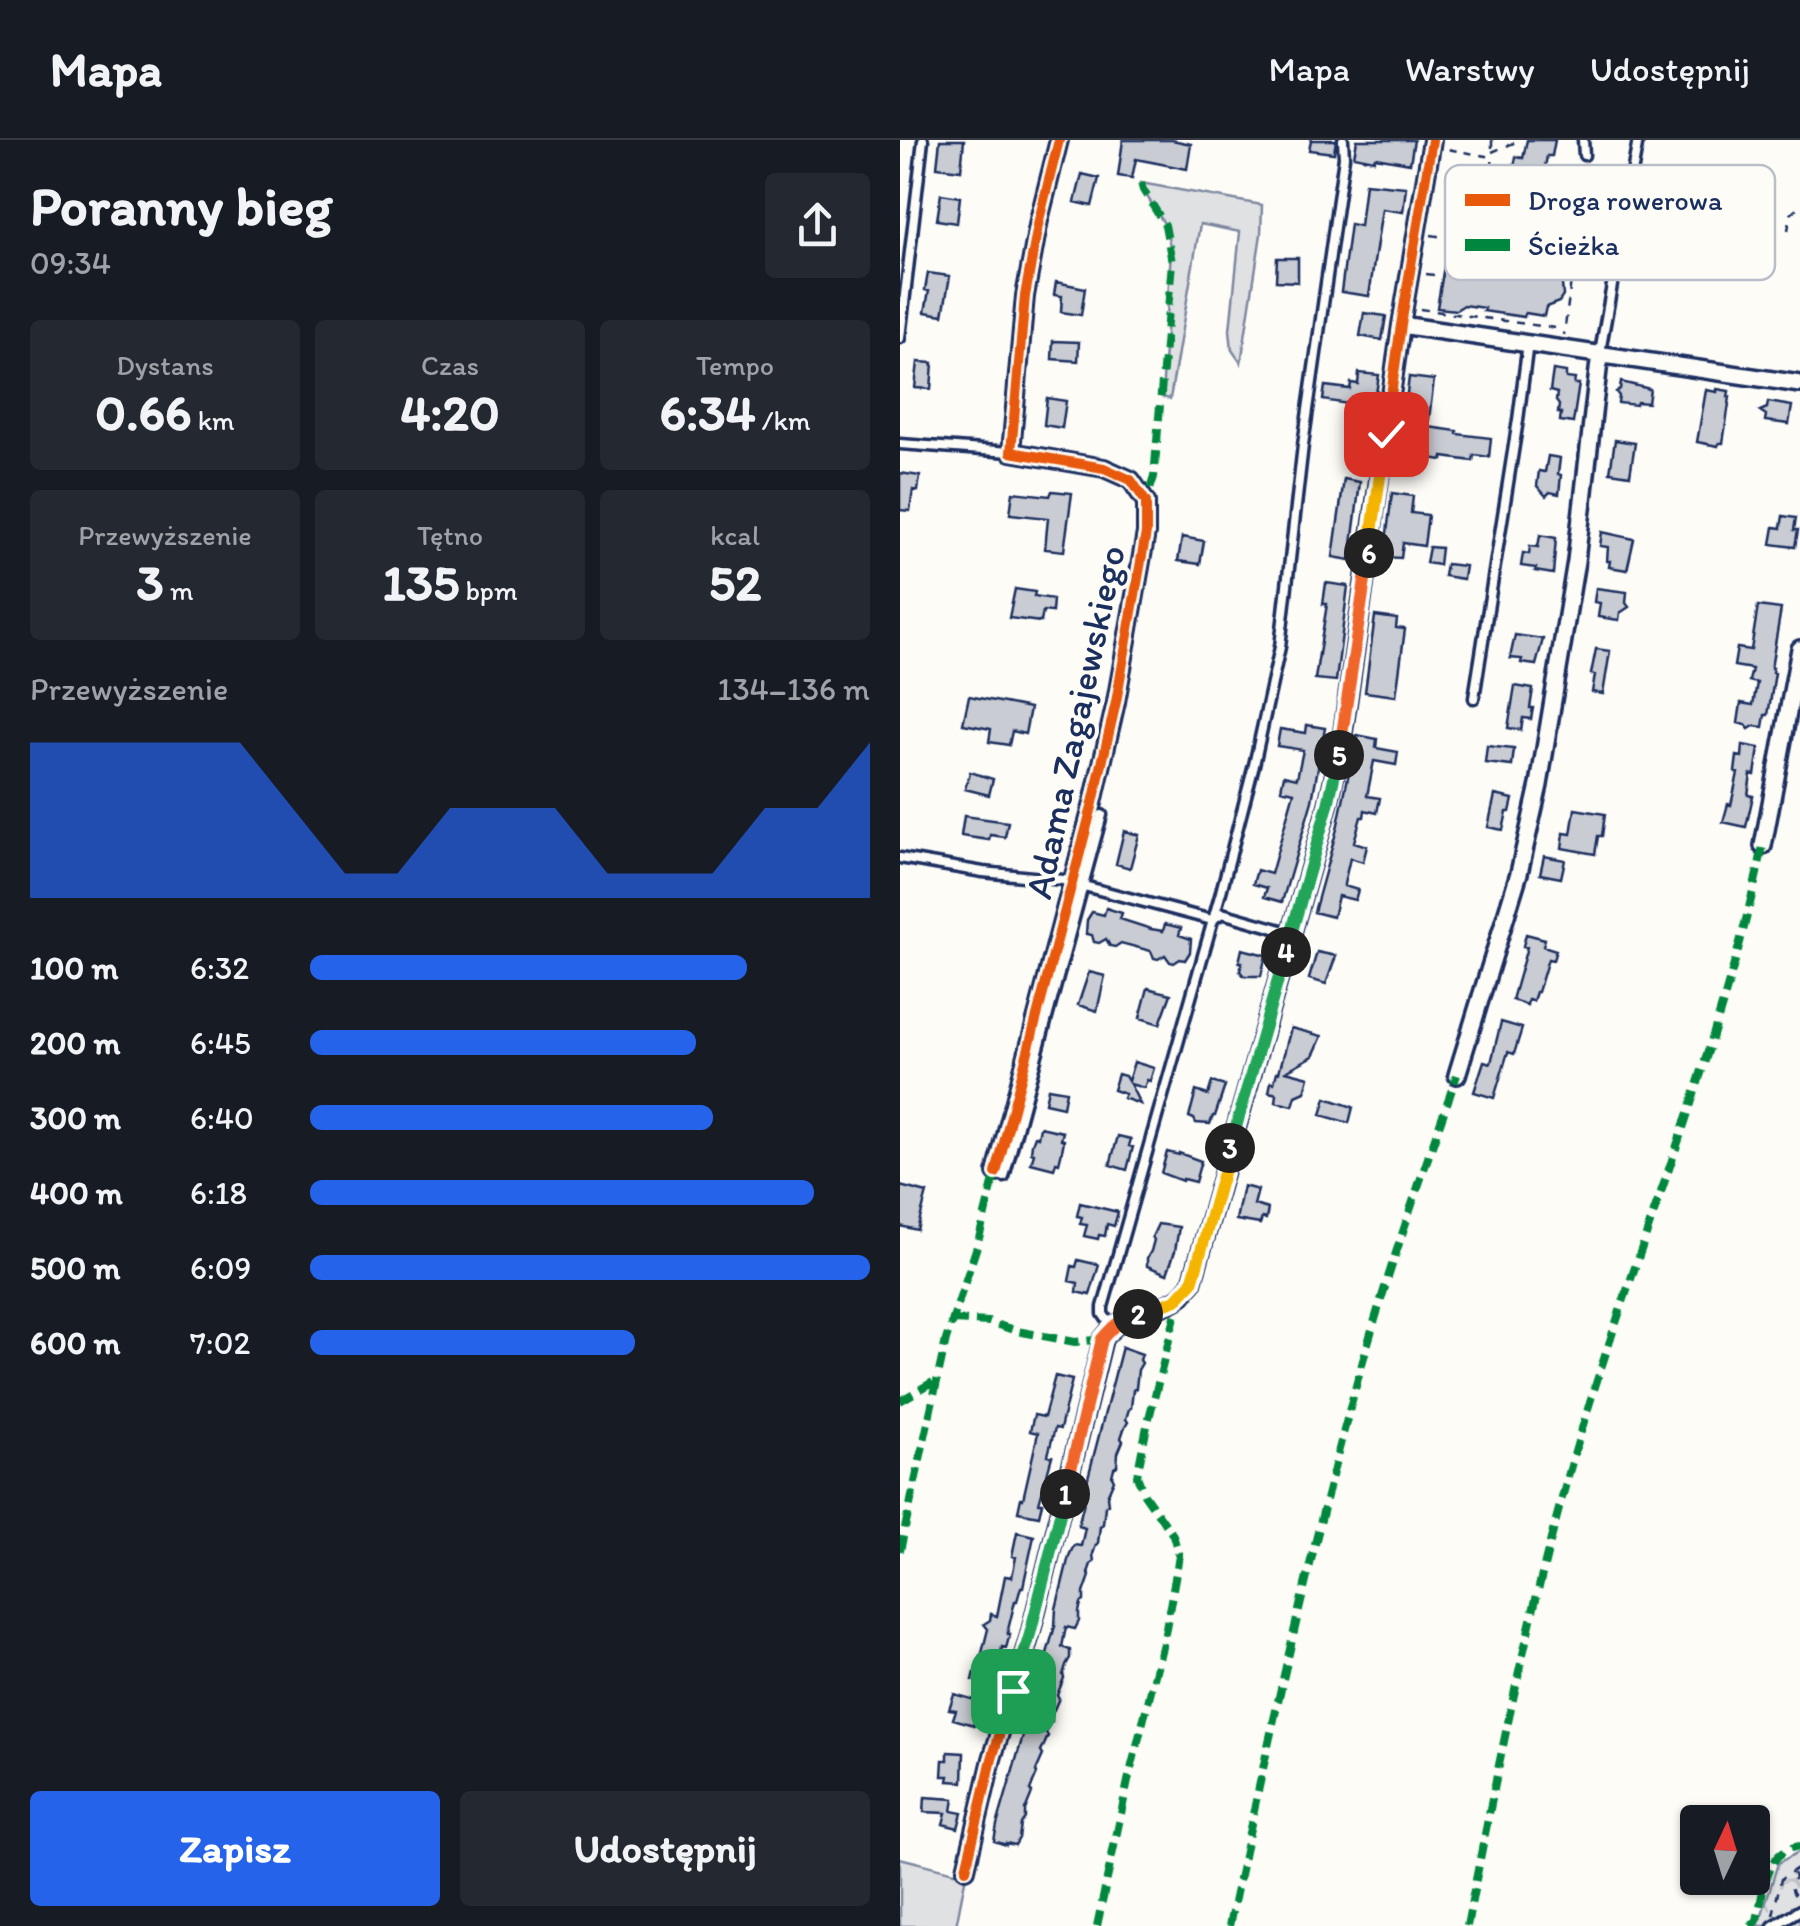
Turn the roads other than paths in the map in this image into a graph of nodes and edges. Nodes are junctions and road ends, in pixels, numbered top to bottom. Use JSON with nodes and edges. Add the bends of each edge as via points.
{"nodes":[{"id":1,"x":923,"y":140,"type":"edge"},
{"id":2,"x":1058,"y":140,"type":"edge"},
{"id":3,"x":1344,"y":140,"type":"edge"},
{"id":4,"x":1432,"y":140,"type":"edge"},
{"id":5,"x":1583,"y":140,"type":"edge"},
{"id":6,"x":1638,"y":140,"type":"edge"},
{"id":7,"x":1584,"y":155,"type":"dead end"},
{"id":8,"x":1634,"y":165,"type":"edge"},
{"id":9,"x":1613,"y":280,"type":"edge"},
{"id":10,"x":1401,"y":324,"type":"junction"},
{"id":11,"x":900,"y":338,"type":"edge"},
{"id":12,"x":1528,"y":343,"type":"junction"},
{"id":13,"x":1600,"y":353,"type":"junction"},
{"id":14,"x":1800,"y":384,"type":"edge"},
{"id":15,"x":900,"y":444,"type":"edge"},
{"id":16,"x":1011,"y":452,"type":"junction"},
{"id":17,"x":1800,"y":649,"type":"edge"},
{"id":18,"x":1474,"y":698,"type":"dead end"},
{"id":19,"x":1102,"y":815,"type":"dead end"},
{"id":20,"x":1763,"y":846,"type":"dead end"},
{"id":21,"x":900,"y":858,"type":"edge"},
{"id":22,"x":1078,"y":883,"type":"junction"},
{"id":23,"x":1212,"y":920,"type":"junction"},
{"id":24,"x":1292,"y":933,"type":"junction"},
{"id":25,"x":1458,"y":1075,"type":"dead end"},
{"id":26,"x":1000,"y":1176,"type":"dead end"},
{"id":27,"x":1112,"y":1326,"type":"junction"},
{"id":28,"x":966,"y":1869,"type":"dead end"},
{"id":29,"x":1800,"y":1910,"type":"edge"},
{"id":30,"x":1772,"y":1926,"type":"edge"}],
"edges":[{"from":1,"to":11,"type":"lane"},
{"from":2,"to":16,"type":"street","via":[[1025,296]]},
{"from":3,"to":23,"type":"lane","via":[[1280,647]]},
{"from":4,"to":10,"type":"street"},
{"from":5,"to":7,"type":"lane"},
{"from":6,"to":8,"type":"lane"},
{"from":9,"to":13,"type":"lane"},
{"from":10,"to":12,"type":"street"},
{"from":10,"to":24,"type":"street","via":[[1341,746]]},
{"from":12,"to":13,"type":"street"},
{"from":12,"to":18,"type":"lane"},
{"from":13,"to":14,"type":"street"},
{"from":13,"to":25,"type":"street","via":[[1576,561],[1539,786]]},
{"from":15,"to":16,"type":"lane"},
{"from":16,"to":22,"type":"street","name":"Adama Zagajewskiego","via":[[1104,468],[1130,480],[1146,502],[1126,649]]},
{"from":17,"to":20,"type":"street"},
{"from":19,"to":22,"type":"lane"},
{"from":21,"to":22,"type":"lane"},
{"from":22,"to":23,"type":"lane"},
{"from":22,"to":26,"type":"street","name":"Adama Zagajewskiego"},
{"from":23,"to":24,"type":"lane","via":[[1222,914]]},
{"from":23,"to":27,"type":"lane","via":[[1103,1307]]},
{"from":24,"to":27,"type":"street","via":[[1192,1283],[1176,1300]]},
{"from":27,"to":28,"type":"street","via":[[1102,1339]]},
{"from":29,"to":30,"type":"lane"}]}
